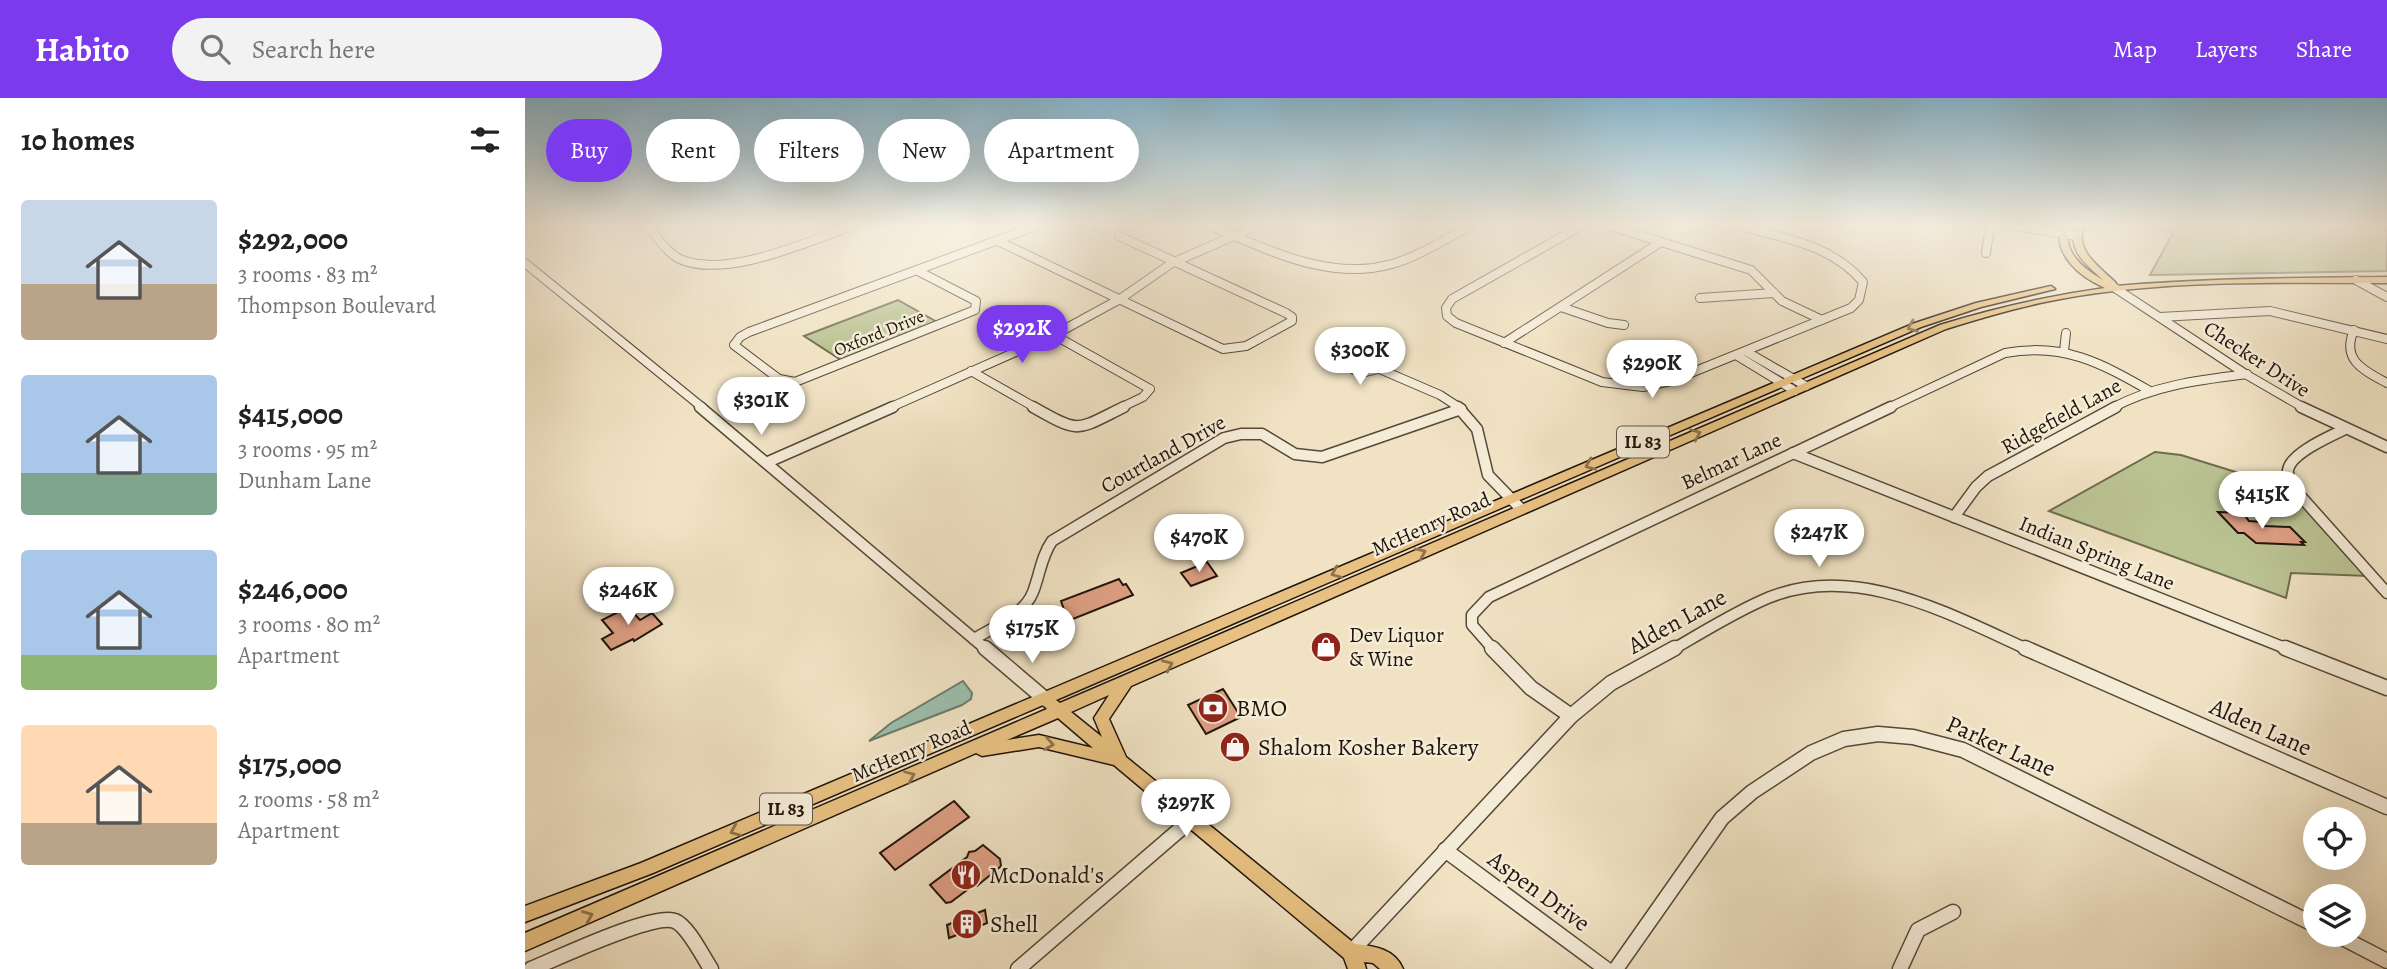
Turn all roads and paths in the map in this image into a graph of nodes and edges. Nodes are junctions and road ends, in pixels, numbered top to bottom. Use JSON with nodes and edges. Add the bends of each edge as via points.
{"nodes":[{"id":1,"x":529,"y":267,"type":"edge"},
{"id":2,"x":930,"y":267,"type":"edge"},
{"id":3,"x":1052,"y":267,"type":"edge"},
{"id":4,"x":1165,"y":267,"type":"edge"},
{"id":5,"x":1182,"y":267,"type":"edge"},
{"id":6,"x":1320,"y":267,"type":"edge"},
{"id":7,"x":1380,"y":267,"type":"edge"},
{"id":8,"x":1510,"y":267,"type":"edge"},
{"id":9,"x":1623,"y":267,"type":"edge"},
{"id":10,"x":1740,"y":267,"type":"edge"},
{"id":11,"x":1849,"y":267,"type":"edge"},
{"id":12,"x":2081,"y":267,"type":"edge"},
{"id":13,"x":2092,"y":267,"type":"edge"},
{"id":14,"x":918,"y":271,"type":"junction"},
{"id":15,"x":2387,"y":273,"type":"edge"},
{"id":16,"x":2356,"y":280,"type":"junction"},
{"id":17,"x":2387,"y":280,"type":"edge"},
{"id":18,"x":2097,"y":282,"type":"junction"},
{"id":19,"x":2113,"y":284,"type":"junction"},
{"id":20,"x":1774,"y":293,"type":"junction"},
{"id":21,"x":2387,"y":297,"type":"edge"},
{"id":22,"x":1700,"y":298,"type":"dead end"},
{"id":23,"x":1120,"y":299,"type":"junction"},
{"id":24,"x":1561,"y":307,"type":"junction"},
{"id":25,"x":2160,"y":317,"type":"junction"},
{"id":26,"x":1822,"y":320,"type":"junction"},
{"id":27,"x":1624,"y":326,"type":"dead end"},
{"id":28,"x":2354,"y":331,"type":"junction"},
{"id":29,"x":2066,"y":333,"type":"dead end"},
{"id":30,"x":1054,"y":335,"type":"junction"},
{"id":31,"x":2387,"y":339,"type":"edge"},
{"id":32,"x":1504,"y":343,"type":"junction"},
{"id":33,"x":2064,"y":351,"type":"junction"},
{"id":34,"x":1747,"y":352,"type":"junction"},
{"id":35,"x":1737,"y":355,"type":"junction"},
{"id":36,"x":1378,"y":369,"type":"dead end"},
{"id":37,"x":971,"y":371,"type":"junction"},
{"id":38,"x":2247,"y":374,"type":"junction"},
{"id":39,"x":2387,"y":383,"type":"edge"},
{"id":40,"x":1794,"y":385,"type":"junction"},
{"id":41,"x":2150,"y":391,"type":"junction"},
{"id":42,"x":1461,"y":409,"type":"junction"},
{"id":43,"x":2343,"y":430,"type":"junction"},
{"id":44,"x":2387,"y":447,"type":"edge"},
{"id":45,"x":1793,"y":453,"type":"junction"},
{"id":46,"x":768,"y":462,"type":"junction"},
{"id":47,"x":1510,"y":499,"type":"junction"},
{"id":48,"x":1521,"y":509,"type":"junction"},
{"id":49,"x":1954,"y":517,"type":"junction"},
{"id":50,"x":2387,"y":593,"type":"edge"},
{"id":51,"x":974,"y":639,"type":"junction"},
{"id":52,"x":1124,"y":684,"type":"junction"},
{"id":53,"x":2387,"y":688,"type":"edge"},
{"id":54,"x":1045,"y":699,"type":"junction"},
{"id":55,"x":1061,"y":712,"type":"junction"},
{"id":56,"x":1571,"y":716,"type":"junction"},
{"id":57,"x":958,"y":755,"type":"junction"},
{"id":58,"x":1120,"y":760,"type":"junction"},
{"id":59,"x":2387,"y":807,"type":"edge"},
{"id":60,"x":1192,"y":819,"type":"junction"},
{"id":61,"x":1445,"y":850,"type":"junction"},
{"id":62,"x":1953,"y":912,"type":"dead end"},
{"id":63,"x":525,"y":915,"type":"edge"},
{"id":64,"x":2303,"y":919,"type":"edge"},
{"id":65,"x":525,"y":942,"type":"edge"},
{"id":66,"x":2360,"y":947,"type":"edge"},
{"id":67,"x":1354,"y":960,"type":"edge"},
{"id":68,"x":2387,"y":961,"type":"edge"},
{"id":69,"x":531,"y":969,"type":"edge"},
{"id":70,"x":711,"y":969,"type":"edge"},
{"id":71,"x":1018,"y":969,"type":"edge"},
{"id":72,"x":1394,"y":969,"type":"edge"},
{"id":73,"x":1606,"y":969,"type":"edge"},
{"id":74,"x":1616,"y":969,"type":"edge"},
{"id":75,"x":1900,"y":969,"type":"edge"}],
"edges":[{"from":1,"to":46,"type":"street"},
{"from":2,"to":14,"type":"street"},
{"from":3,"to":23,"type":"street"},
{"from":4,"to":23,"type":"street"},
{"from":5,"to":23,"type":"street","via":[[1286,313],[1292,321],[1246,346],[1228,349]]},
{"from":6,"to":7,"type":"street","via":[[1356,271]]},
{"from":8,"to":32,"type":"street","via":[[1449,302],[1446,312],[1451,320]]},
{"from":9,"to":24,"type":"street"},
{"from":10,"to":20,"type":"street","via":[[1762,276]]},
{"from":11,"to":26,"type":"street","via":[[1863,282],[1859,300]]},
{"from":12,"to":18,"type":"main road"},
{"from":13,"to":19,"type":"main road"},
{"from":14,"to":14,"type":"street","name":"Oxford Drive","via":[[976,302],[975,310],[795,382],[779,379],[736,348],[736,341],[749,332]]},
{"from":15,"to":19,"type":"main road","name":"McHenry Road","number":"IL 83","via":[[2205,275]]},
{"from":16,"to":17,"type":"main road","name":"McHenry Road","number":"IL 83"},
{"from":16,"to":19,"type":"main road","name":"McHenry Road","number":"IL 83"},
{"from":16,"to":21,"type":"street"},
{"from":18,"to":19,"type":"main road"},
{"from":18,"to":40,"type":"main road","name":"McHenry Road","number":"IL 83","one_way":true,"via":[[1957,311],[1917,325]]},
{"from":19,"to":25,"type":"street","name":"Checker Drive"},
{"from":19,"to":40,"type":"main road","name":"McHenry Road","number":"IL 83","via":[[1963,320]]},
{"from":20,"to":22,"type":"street"},
{"from":20,"to":26,"type":"street"},
{"from":23,"to":30,"type":"street"},
{"from":24,"to":27,"type":"street"},
{"from":24,"to":32,"type":"street"},
{"from":25,"to":28,"type":"street","via":[[2270,311]]},
{"from":25,"to":38,"type":"street","name":"Checker Drive"},
{"from":26,"to":34,"type":"street"},
{"from":28,"to":31,"type":"street"},
{"from":28,"to":39,"type":"street","via":[[2348,346],[2351,356]]},
{"from":29,"to":33,"type":"street"},
{"from":30,"to":37,"type":"street"},
{"from":30,"to":37,"type":"street","via":[[1150,389],[1086,426],[1070,428]]},
{"from":32,"to":35,"type":"street","via":[[1624,387],[1662,384]]},
{"from":33,"to":41,"type":"street","name":"Belmar Lane","via":[[2092,359]]},
{"from":33,"to":45,"type":"street","name":"Belmar Lane","via":[[2033,348],[2005,353]]},
{"from":34,"to":35,"type":"street"},
{"from":34,"to":40,"type":"street"},
{"from":35,"to":40,"type":"street"},
{"from":36,"to":42,"type":"street"},
{"from":37,"to":46,"type":"street"},
{"from":38,"to":41,"type":"street","name":"Ridgefield Lane"},
{"from":38,"to":43,"type":"street","name":"Checker Drive"},
{"from":40,"to":47,"type":"main road","name":"McHenry Road","number":"IL 83","one_way":true},
{"from":48,"to":40,"type":"main road","name":"McHenry Road","number":"IL 83","one_way":true},
{"from":41,"to":49,"type":"street","name":"Ridgefield Lane","via":[[2121,401],[1988,477]]},
{"from":42,"to":47,"type":"street","via":[[1478,429],[1488,475]]},
{"from":42,"to":51,"type":"street","name":"Courtland Drive","via":[[1322,457],[1295,454],[1262,434],[1224,438],[1058,536],[1043,554],[1027,604]]},
{"from":43,"to":44,"type":"street","name":"Checker Drive"},
{"from":43,"to":50,"type":"street","via":[[2294,459],[2288,477]]},
{"from":45,"to":49,"type":"street","name":"Indian Spring Lane"},
{"from":45,"to":56,"type":"street","name":"Belmar Lane","via":[[1489,597],[1473,612],[1476,631],[1531,688]]},
{"from":46,"to":51,"type":"street"},
{"from":47,"to":48,"type":"street"},
{"from":47,"to":54,"type":"main road","name":"McHenry Road","number":"IL 83","one_way":true},
{"from":52,"to":48,"type":"main road","name":"McHenry Road","number":"IL 83","one_way":true},
{"from":49,"to":53,"type":"street","name":"Indian Spring Lane"},
{"from":51,"to":54,"type":"street"},
{"from":52,"to":55,"type":"main road","name":"McHenry Road","number":"IL 83"},
{"from":52,"to":58,"type":"main road","via":[[1101,718]]},
{"from":54,"to":55,"type":"main road"},
{"from":54,"to":63,"type":"main road","name":"McHenry Road","number":"IL 83","one_way":true},
{"from":55,"to":57,"type":"main road","name":"McHenry Road","number":"IL 83"},
{"from":55,"to":58,"type":"main road"},
{"from":56,"to":59,"type":"street","name":"Alden Lane","via":[[1611,683],[1762,600],[1816,586],[1868,588],[1928,605]]},
{"from":56,"to":61,"type":"street","name":"Alden Lane"},
{"from":57,"to":58,"type":"main road","one_way":true,"via":[[1039,741]]},
{"from":65,"to":57,"type":"main road","name":"McHenry Road","number":"IL 83","one_way":true},
{"from":58,"to":60,"type":"main road"},
{"from":60,"to":67,"type":"main road"},
{"from":60,"to":71,"type":"street"},
{"from":61,"to":67,"type":"street","name":"Alden Lane"},
{"from":61,"to":73,"type":"street","name":"Aspen Drive"},
{"from":62,"to":75,"type":"street","via":[[1918,930]]},
{"from":64,"to":74,"type":"street","name":"Parker Lane","via":[[1963,750],[1926,738],[1885,734],[1828,745],[1740,799]]},
{"from":66,"to":68,"type":"street"},
{"from":67,"to":72,"type":"main road","via":[[1377,955]]},
{"from":69,"to":70,"type":"street","via":[[642,924],[669,918],[678,922]]}]}
